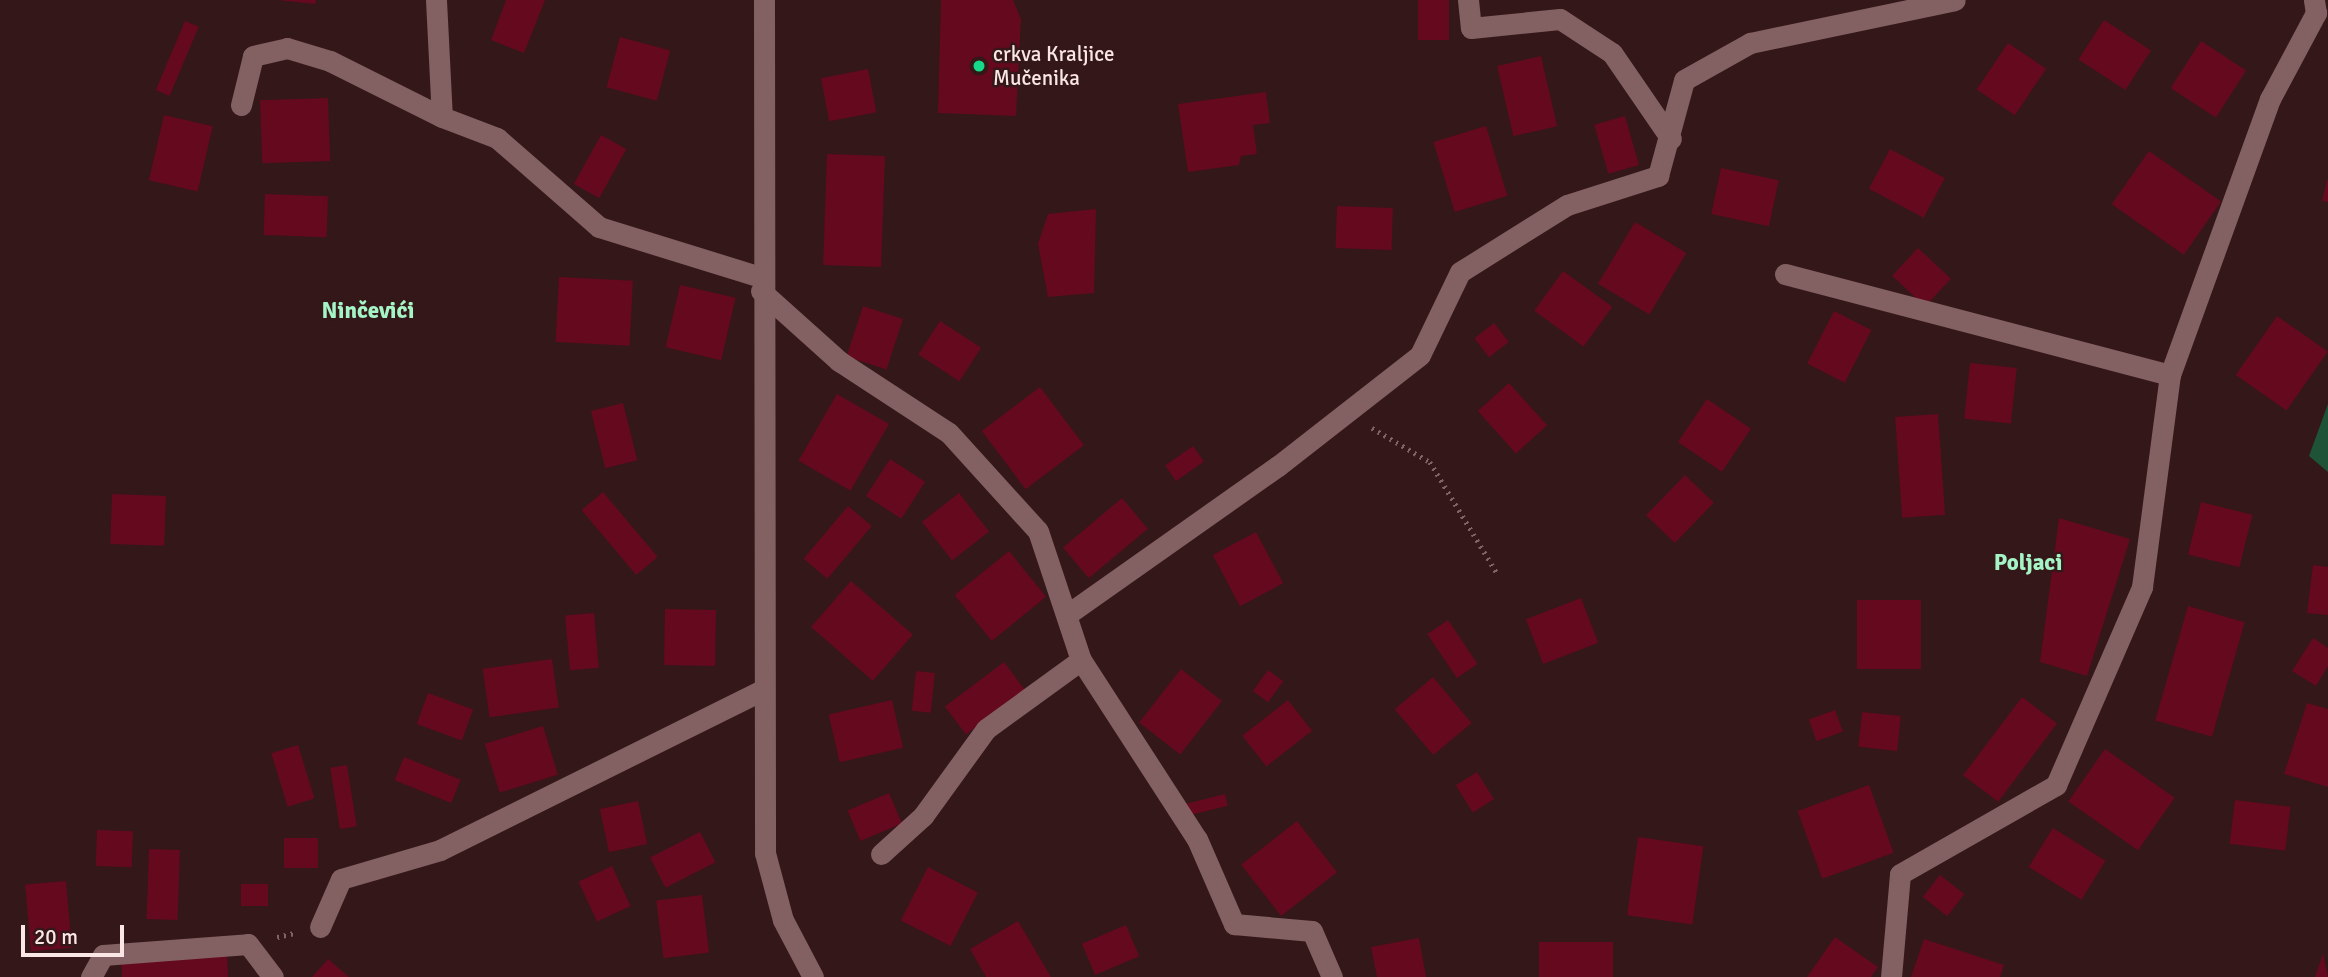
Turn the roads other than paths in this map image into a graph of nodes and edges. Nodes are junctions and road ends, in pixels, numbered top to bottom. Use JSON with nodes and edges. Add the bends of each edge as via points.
{"nodes":[{"id":1,"x":436,"y":0,"type":"edge"},
{"id":2,"x":764,"y":0,"type":"edge"},
{"id":3,"x":1468,"y":0,"type":"edge"},
{"id":4,"x":1955,"y":0,"type":"edge"},
{"id":5,"x":2314,"y":0,"type":"edge"},
{"id":6,"x":241,"y":105,"type":"dead end"},
{"id":7,"x":442,"y":117,"type":"junction"},
{"id":8,"x":1671,"y":139,"type":"junction"},
{"id":9,"x":1785,"y":274,"type":"dead end"},
{"id":10,"x":761,"y":284,"type":"junction"},
{"id":11,"x":2170,"y":375,"type":"junction"},
{"id":12,"x":1068,"y":614,"type":"junction"},
{"id":13,"x":1081,"y":660,"type":"junction"},
{"id":14,"x":763,"y":690,"type":"junction"},
{"id":15,"x":881,"y":854,"type":"dead end"},
{"id":16,"x":320,"y":927,"type":"road end"},
{"id":17,"x":91,"y":977,"type":"edge"},
{"id":18,"x":273,"y":977,"type":"edge"},
{"id":19,"x":813,"y":977,"type":"edge"},
{"id":20,"x":1332,"y":977,"type":"edge"},
{"id":21,"x":1891,"y":977,"type":"edge"}],
"edges":[{"from":1,"to":7,"type":"street"},
{"from":2,"to":10,"type":"street"},
{"from":3,"to":8,"type":"street","via":[[1471,27],[1560,19],[1612,53]]},
{"from":4,"to":8,"type":"street","via":[[1750,43],[1684,80]]},
{"from":5,"to":11,"type":"street","via":[[2316,13],[2270,99]]},
{"from":6,"to":7,"type":"street","via":[[253,56],[287,48],[330,61]]},
{"from":7,"to":10,"type":"street","via":[[497,138],[599,227]]},
{"from":8,"to":12,"type":"street","via":[[1658,176],[1567,205],[1461,272],[1420,355]]},
{"from":9,"to":11,"type":"street"},
{"from":10,"to":12,"type":"street","via":[[839,361],[949,432],[1038,531]]},
{"from":10,"to":14,"type":"street"},
{"from":11,"to":21,"type":"street","via":[[2142,587],[2056,785],[1900,874]]},
{"from":12,"to":13,"type":"street"},
{"from":13,"to":15,"type":"street","via":[[986,729],[923,816]]},
{"from":13,"to":20,"type":"street","via":[[1197,839],[1234,924],[1312,932]]},
{"from":14,"to":16,"type":"street","via":[[440,850],[341,879]]},
{"from":14,"to":19,"type":"street","via":[[765,853],[783,920]]},
{"from":17,"to":18,"type":"street","via":[[103,954],[248,944]]}]}
